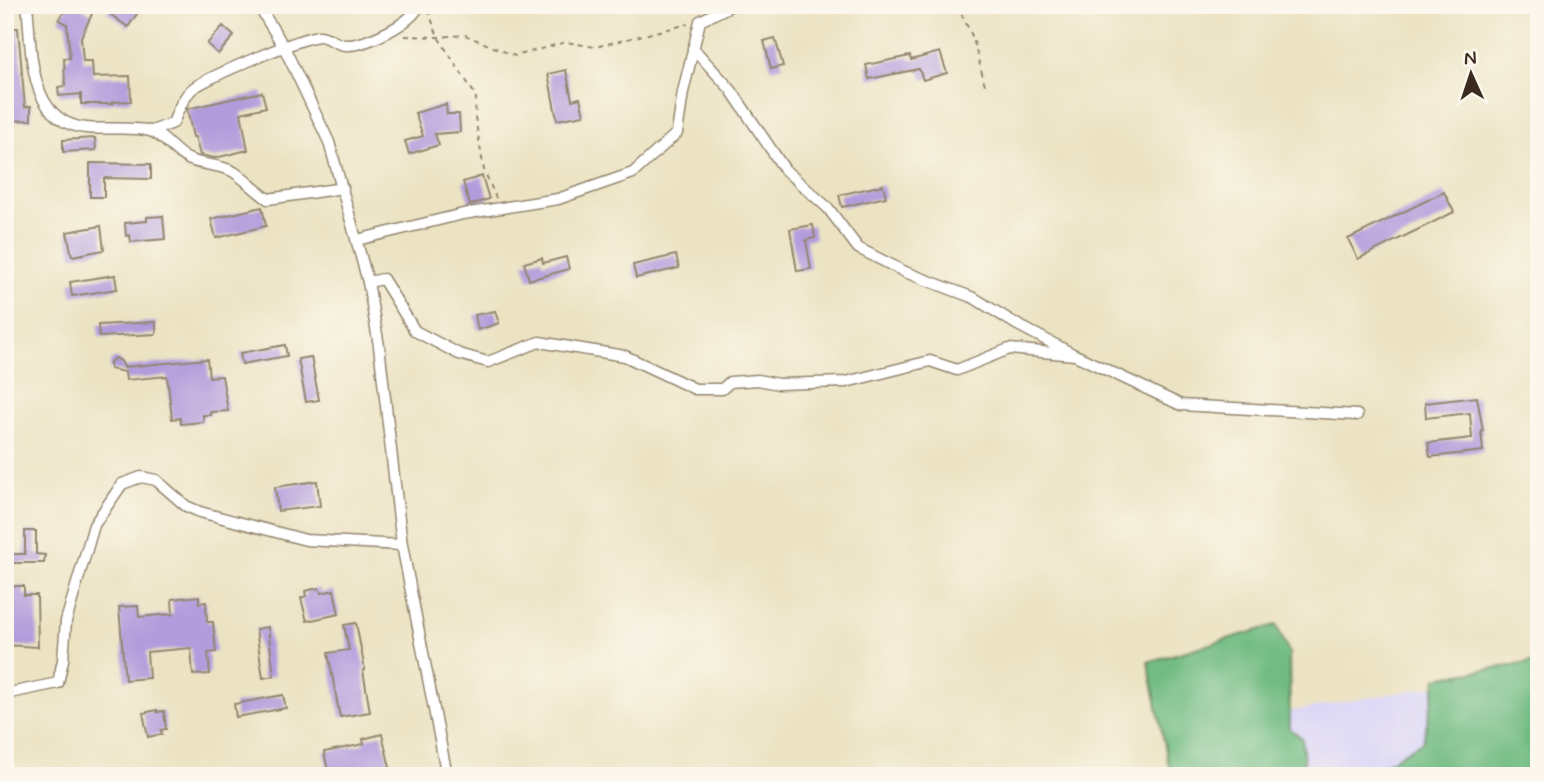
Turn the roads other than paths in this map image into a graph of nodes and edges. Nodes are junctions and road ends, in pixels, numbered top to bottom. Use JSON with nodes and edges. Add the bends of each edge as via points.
{"nodes":[{"id":1,"x":27,"y":5,"type":"edge"},
{"id":2,"x":258,"y":5,"type":"edge"},
{"id":3,"x":419,"y":5,"type":"edge"},
{"id":4,"x":732,"y":5,"type":"edge"},
{"id":5,"x":284,"y":47,"type":"junction"},
{"id":6,"x":693,"y":48,"type":"junction"},
{"id":7,"x":152,"y":131,"type":"junction"},
{"id":8,"x":343,"y":188,"type":"junction"},
{"id":9,"x":357,"y":240,"type":"junction"},
{"id":10,"x":368,"y":282,"type":"junction"},
{"id":11,"x":1075,"y":355,"type":"junction"},
{"id":12,"x":1357,"y":415,"type":"dead end"},
{"id":13,"x":402,"y":545,"type":"junction"},
{"id":14,"x":5,"y":694,"type":"edge"},
{"id":15,"x":447,"y":776,"type":"edge"}],
"edges":[{"from":1,"to":7,"type":"street","via":[[37,87],[47,108],[82,128]]},
{"from":2,"to":5,"type":"street"},
{"from":3,"to":5,"type":"street","via":[[417,12],[387,34],[346,45],[320,36]]},
{"from":4,"to":6,"type":"street","via":[[700,21]]},
{"from":5,"to":7,"type":"street","via":[[192,87],[173,123]]},
{"from":5,"to":8,"type":"street","via":[[329,142]]},
{"from":6,"to":9,"type":"street","via":[[677,133],[634,173],[558,199],[463,214]]},
{"from":6,"to":11,"type":"street","via":[[731,90],[785,170],[828,208],[858,248],[974,298]]},
{"from":7,"to":8,"type":"street","via":[[174,151],[234,172],[268,198]]},
{"from":8,"to":9,"type":"street"},
{"from":9,"to":10,"type":"street"},
{"from":10,"to":11,"type":"street","via":[[383,279],[415,331],[459,354],[488,362],[539,342],[625,356],[695,389],[722,389],[730,382],[758,380],[778,384],[846,382],[930,361],[957,370],[1009,349]]},
{"from":10,"to":13,"type":"street"},
{"from":11,"to":12,"type":"street","via":[[1181,405]]},
{"from":13,"to":14,"type":"street","via":[[306,540],[200,512],[156,480],[132,480],[122,484],[94,525],[66,621],[58,683]]},
{"from":13,"to":15,"type":"street"}]}
